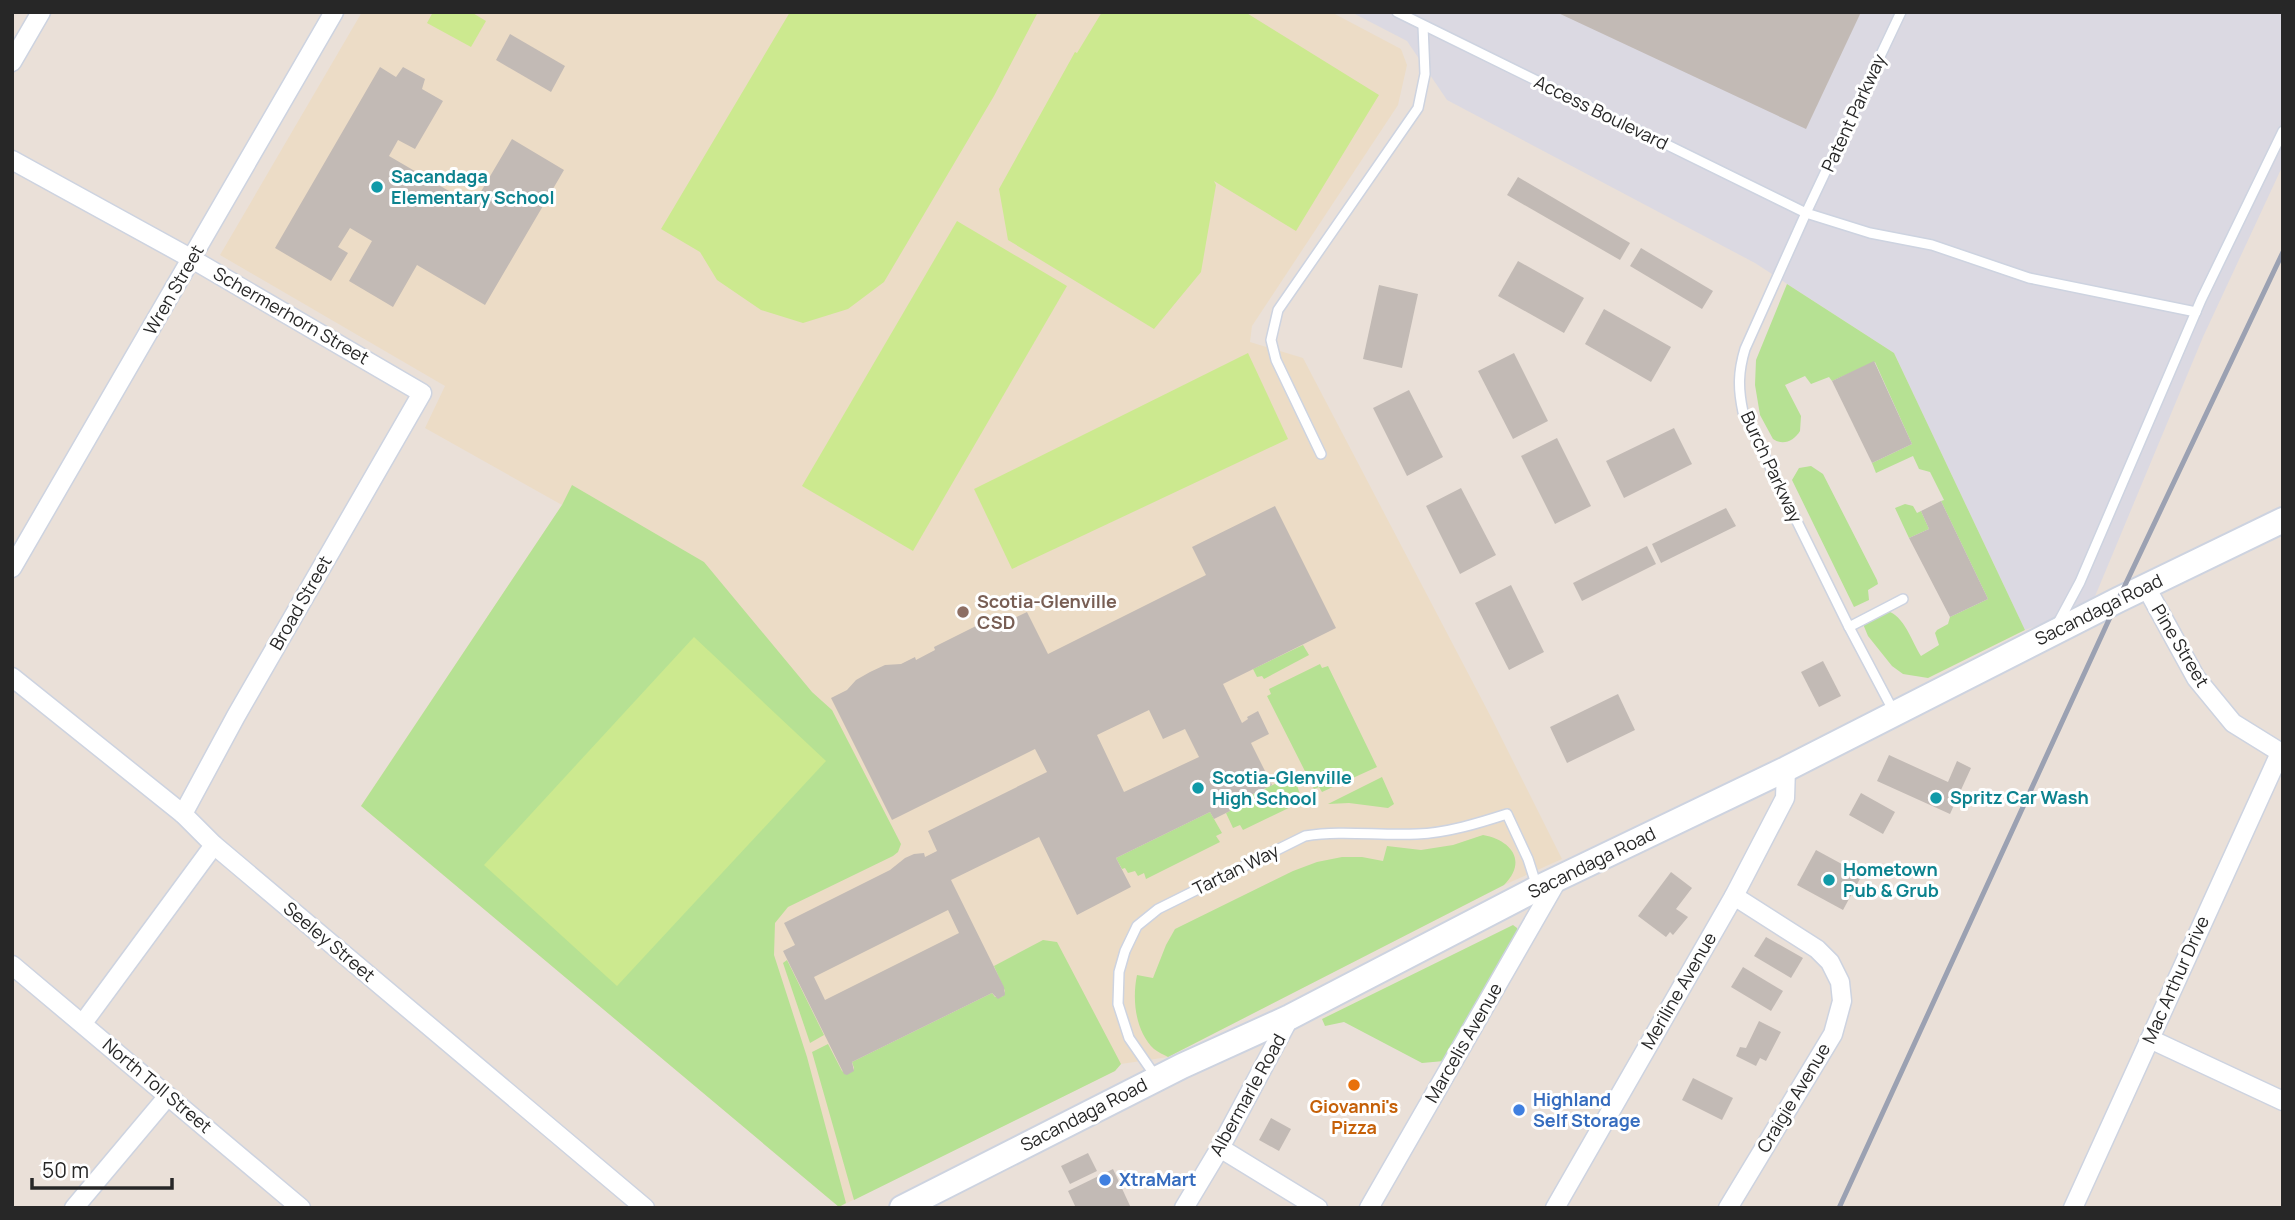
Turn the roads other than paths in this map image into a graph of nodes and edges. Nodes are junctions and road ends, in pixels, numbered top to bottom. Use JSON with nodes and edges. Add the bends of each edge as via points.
{"nodes":[{"id":1,"x":41,"y":12,"type":"edge"},
{"id":2,"x":334,"y":12,"type":"edge"},
{"id":3,"x":1397,"y":12,"type":"edge"},
{"id":4,"x":1901,"y":12,"type":"edge"},
{"id":5,"x":1423,"y":26,"type":"junction"},
{"id":6,"x":12,"y":62,"type":"edge"},
{"id":7,"x":2283,"y":131,"type":"edge"},
{"id":8,"x":12,"y":160,"type":"edge"},
{"id":9,"x":1806,"y":213,"type":"junction"},
{"id":10,"x":192,"y":259,"type":"junction"},
{"id":11,"x":2196,"y":312,"type":"junction"},
{"id":12,"x":422,"y":393,"type":"joint"},
{"id":13,"x":1321,"y":454,"type":"dead end"},
{"id":14,"x":2283,"y":520,"type":"edge"},
{"id":15,"x":12,"y":568,"type":"edge"},
{"id":16,"x":2146,"y":587,"type":"junction"},
{"id":17,"x":1903,"y":599,"type":"dead end"},
{"id":18,"x":1849,"y":627,"type":"junction"},
{"id":19,"x":2052,"y":634,"type":"junction"},
{"id":20,"x":12,"y":677,"type":"edge"},
{"id":21,"x":1894,"y":713,"type":"junction"},
{"id":22,"x":2281,"y":754,"type":"edge"},
{"id":23,"x":1786,"y":769,"type":"junction"},
{"id":24,"x":183,"y":814,"type":"junction"},
{"id":25,"x":214,"y":845,"type":"junction"},
{"id":26,"x":1548,"y":884,"type":"junction"},
{"id":27,"x":1734,"y":896,"type":"junction"},
{"id":28,"x":12,"y":965,"type":"edge"},
{"id":29,"x":1290,"y":1017,"type":"junction"},
{"id":30,"x":83,"y":1023,"type":"junction"},
{"id":31,"x":2150,"y":1039,"type":"junction"},
{"id":32,"x":1157,"y":1079,"type":"junction"},
{"id":33,"x":168,"y":1096,"type":"junction"},
{"id":34,"x":2283,"y":1101,"type":"edge"},
{"id":35,"x":1220,"y":1147,"type":"junction"},
{"id":36,"x":74,"y":1208,"type":"edge"},
{"id":37,"x":301,"y":1208,"type":"edge"},
{"id":38,"x":645,"y":1208,"type":"edge"},
{"id":39,"x":902,"y":1208,"type":"edge"},
{"id":40,"x":1184,"y":1208,"type":"edge"},
{"id":41,"x":1318,"y":1208,"type":"edge"},
{"id":42,"x":1369,"y":1208,"type":"edge"},
{"id":43,"x":1555,"y":1208,"type":"edge"},
{"id":44,"x":1728,"y":1208,"type":"edge"},
{"id":45,"x":2073,"y":1208,"type":"edge"}],
"edges":[{"from":1,"to":6,"type":"street"},
{"from":2,"to":10,"type":"street","name":"Wren Street"},
{"from":3,"to":5,"type":"lane","name":"Access Boulevard"},
{"from":4,"to":9,"type":"lane","name":"Patent Parkway"},
{"from":5,"to":9,"type":"lane","name":"Access Boulevard"},
{"from":5,"to":13,"type":"lane","via":[[1425,74],[1418,108],[1278,310],[1271,340],[1276,360]]},
{"from":7,"to":11,"type":"lane"},
{"from":8,"to":10,"type":"street","name":"Schermerhorn Street"},
{"from":9,"to":11,"type":"lane","name":"Access Boulevard","via":[[1870,233],[1932,245],[2029,278]]},
{"from":9,"to":18,"type":"lane","name":"Burch Parkway","via":[[1745,349],[1739,391],[1743,412]]},
{"from":10,"to":12,"type":"street","name":"Schermerhorn Street"},
{"from":10,"to":15,"type":"street","name":"Wren Street"},
{"from":11,"to":19,"type":"lane","via":[[2080,582]]},
{"from":12,"to":24,"type":"street","name":"Broad Street"},
{"from":14,"to":16,"type":"main road","name":"Sacandaga Road"},
{"from":16,"to":19,"type":"main road","name":"Sacandaga Road"},
{"from":16,"to":22,"type":"street","name":"Pine Street","via":[[2196,678],[2233,723]]},
{"from":17,"to":18,"type":"lane"},
{"from":18,"to":21,"type":"lane","name":"Burch Parkway"},
{"from":19,"to":21,"type":"main road","name":"Sacandaga Road"},
{"from":20,"to":24,"type":"street","name":"Seeley Street"},
{"from":21,"to":23,"type":"main road","name":"Sacandaga Road"},
{"from":22,"to":31,"type":"street","name":"Mac Arthur Drive"},
{"from":23,"to":26,"type":"main road","name":"Sacandaga Road"},
{"from":23,"to":27,"type":"street","name":"Meriline Avenue","via":[[1785,798]]},
{"from":24,"to":25,"type":"street","name":"Seeley Street"},
{"from":25,"to":30,"type":"street"},
{"from":25,"to":38,"type":"street","name":"Seeley Street"},
{"from":26,"to":29,"type":"main road","name":"Sacandaga Road"},
{"from":26,"to":32,"type":"lane","name":"Tartan Way","via":[[1528,859],[1507,814],[1420,834],[1330,832],[1305,836],[1158,909],[1137,926],[1125,951],[1118,1004],[1129,1038]]},
{"from":26,"to":42,"type":"street","name":"Marcelis Avenue"},
{"from":27,"to":43,"type":"street","name":"Meriline Avenue"},
{"from":27,"to":44,"type":"street","name":"Craigie Avenue","via":[[1817,949],[1840,982],[1842,1001],[1833,1034]]},
{"from":28,"to":30,"type":"street","name":"North Toll Street"},
{"from":29,"to":32,"type":"main road","name":"Sacandaga Road"},
{"from":29,"to":35,"type":"street","name":"Albermarle Road"},
{"from":30,"to":33,"type":"street","name":"North Toll Street"},
{"from":31,"to":34,"type":"street"},
{"from":31,"to":45,"type":"street","name":"Mac Arthur Drive"},
{"from":32,"to":39,"type":"main road","name":"Sacandaga Road"},
{"from":33,"to":36,"type":"street"},
{"from":33,"to":37,"type":"street","name":"North Toll Street"},
{"from":35,"to":40,"type":"street","name":"Albermarle Road"},
{"from":35,"to":41,"type":"street"}]}
